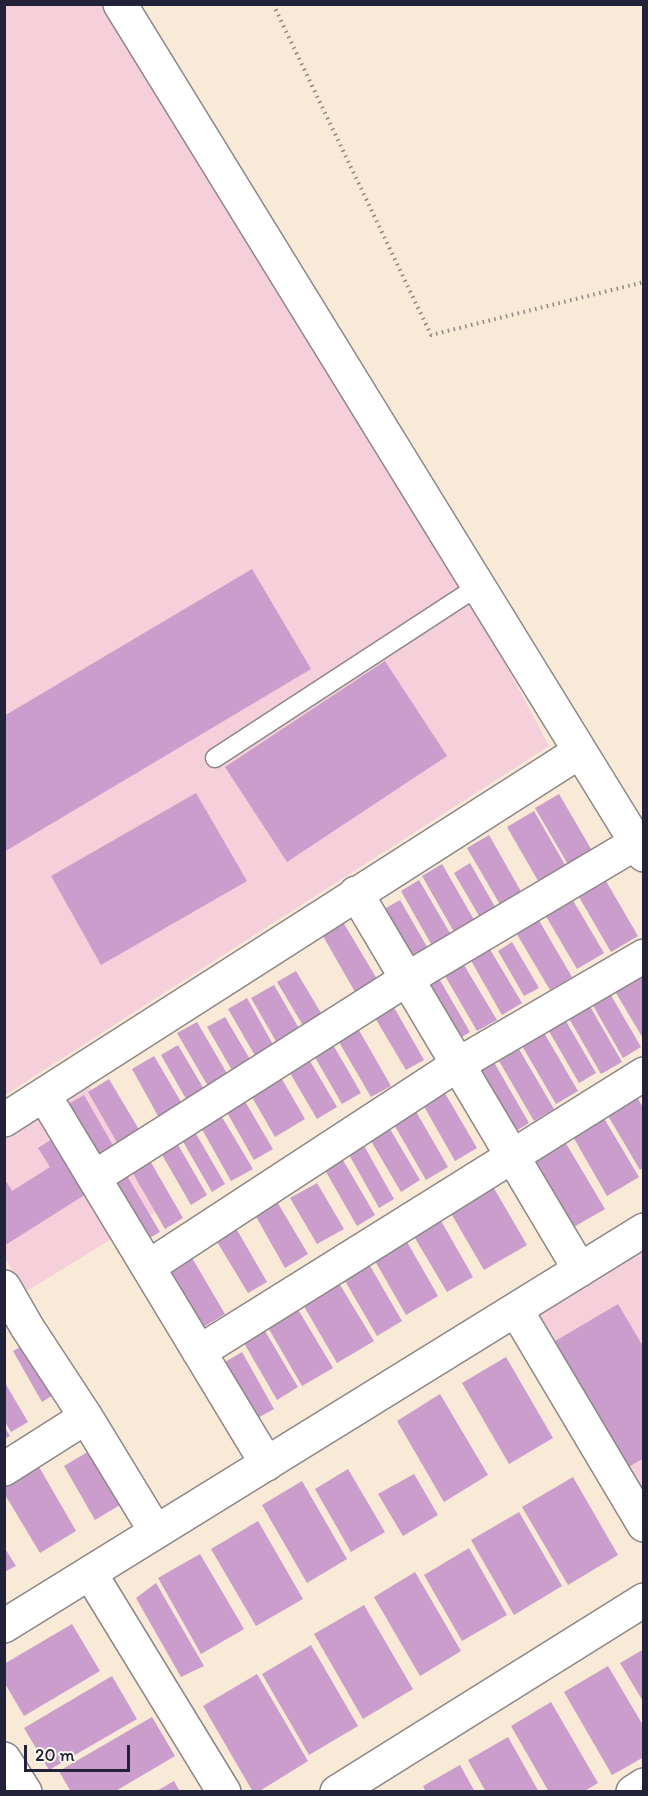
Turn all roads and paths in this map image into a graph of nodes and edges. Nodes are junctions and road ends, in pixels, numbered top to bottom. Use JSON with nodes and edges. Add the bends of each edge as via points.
{"nodes":[{"id":1,"x":120,"y":4,"type":"edge"},
{"id":2,"x":273,"y":4,"type":"edge"},
{"id":3,"x":644,"y":282,"type":"edge"},
{"id":4,"x":477,"y":586,"type":"junction"},
{"id":5,"x":579,"y":752,"type":"junction"},
{"id":6,"x":215,"y":758,"type":"dead end"},
{"id":7,"x":640,"y":849,"type":"edge"},
{"id":8,"x":356,"y":893,"type":"junction"},
{"id":9,"x":644,"y":956,"type":"edge"},
{"id":10,"x":407,"y":979,"type":"junction"},
{"id":11,"x":457,"y":1065,"type":"junction"},
{"id":12,"x":644,"y":1074,"type":"edge"},
{"id":13,"x":44,"y":1095,"type":"junction"},
{"id":14,"x":4,"y":1120,"type":"edge"},
{"id":15,"x":512,"y":1156,"type":"junction"},
{"id":16,"x":95,"y":1177,"type":"junction"},
{"id":17,"x":644,"y":1230,"type":"edge"},
{"id":18,"x":148,"y":1267,"type":"junction"},
{"id":19,"x":580,"y":1270,"type":"junction"},
{"id":20,"x":4,"y":1287,"type":"edge"},
{"id":21,"x":516,"y":1310,"type":"junction"},
{"id":22,"x":16,"y":1334,"type":"edge"},
{"id":23,"x":199,"y":1352,"type":"junction"},
{"id":24,"x":86,"y":1417,"type":"junction"},
{"id":25,"x":267,"y":1464,"type":"junction"},
{"id":26,"x":4,"y":1469,"type":"edge"},
{"id":27,"x":644,"y":1525,"type":"edge"},
{"id":28,"x":156,"y":1532,"type":"junction"},
{"id":29,"x":90,"y":1574,"type":"junction"},
{"id":30,"x":644,"y":1600,"type":"edge"},
{"id":31,"x":4,"y":1626,"type":"edge"},
{"id":32,"x":4,"y":1759,"type":"edge"},
{"id":33,"x":644,"y":1785,"type":"edge"},
{"id":34,"x":25,"y":1791,"type":"edge"},
{"id":35,"x":224,"y":1791,"type":"edge"},
{"id":36,"x":337,"y":1791,"type":"edge"},
{"id":37,"x":633,"y":1791,"type":"edge"}],
"edges":[{"from":1,"to":4,"type":"street"},
{"from":2,"to":3,"type":"path","via":[[431,335]]},
{"from":4,"to":5,"type":"street"},
{"from":4,"to":6,"type":"lane"},
{"from":5,"to":7,"type":"street"},
{"from":5,"to":8,"type":"street"},
{"from":7,"to":10,"type":"street"},
{"from":8,"to":10,"type":"street"},
{"from":8,"to":13,"type":"street"},
{"from":9,"to":11,"type":"street"},
{"from":10,"to":11,"type":"street"},
{"from":10,"to":16,"type":"street"},
{"from":11,"to":15,"type":"street"},
{"from":11,"to":18,"type":"street"},
{"from":12,"to":15,"type":"street"},
{"from":13,"to":14,"type":"street"},
{"from":13,"to":16,"type":"street"},
{"from":15,"to":19,"type":"street"},
{"from":15,"to":23,"type":"street"},
{"from":16,"to":18,"type":"street"},
{"from":17,"to":19,"type":"street"},
{"from":18,"to":23,"type":"street"},
{"from":19,"to":21,"type":"street"},
{"from":20,"to":22,"type":"street"},
{"from":21,"to":25,"type":"street"},
{"from":21,"to":27,"type":"street"},
{"from":22,"to":24,"type":"street"},
{"from":23,"to":25,"type":"street"},
{"from":24,"to":26,"type":"street"},
{"from":24,"to":28,"type":"street"},
{"from":25,"to":28,"type":"street"},
{"from":28,"to":29,"type":"street"},
{"from":29,"to":31,"type":"street"},
{"from":29,"to":35,"type":"street"},
{"from":30,"to":36,"type":"street"},
{"from":32,"to":34,"type":"street"},
{"from":33,"to":37,"type":"street"}]}
